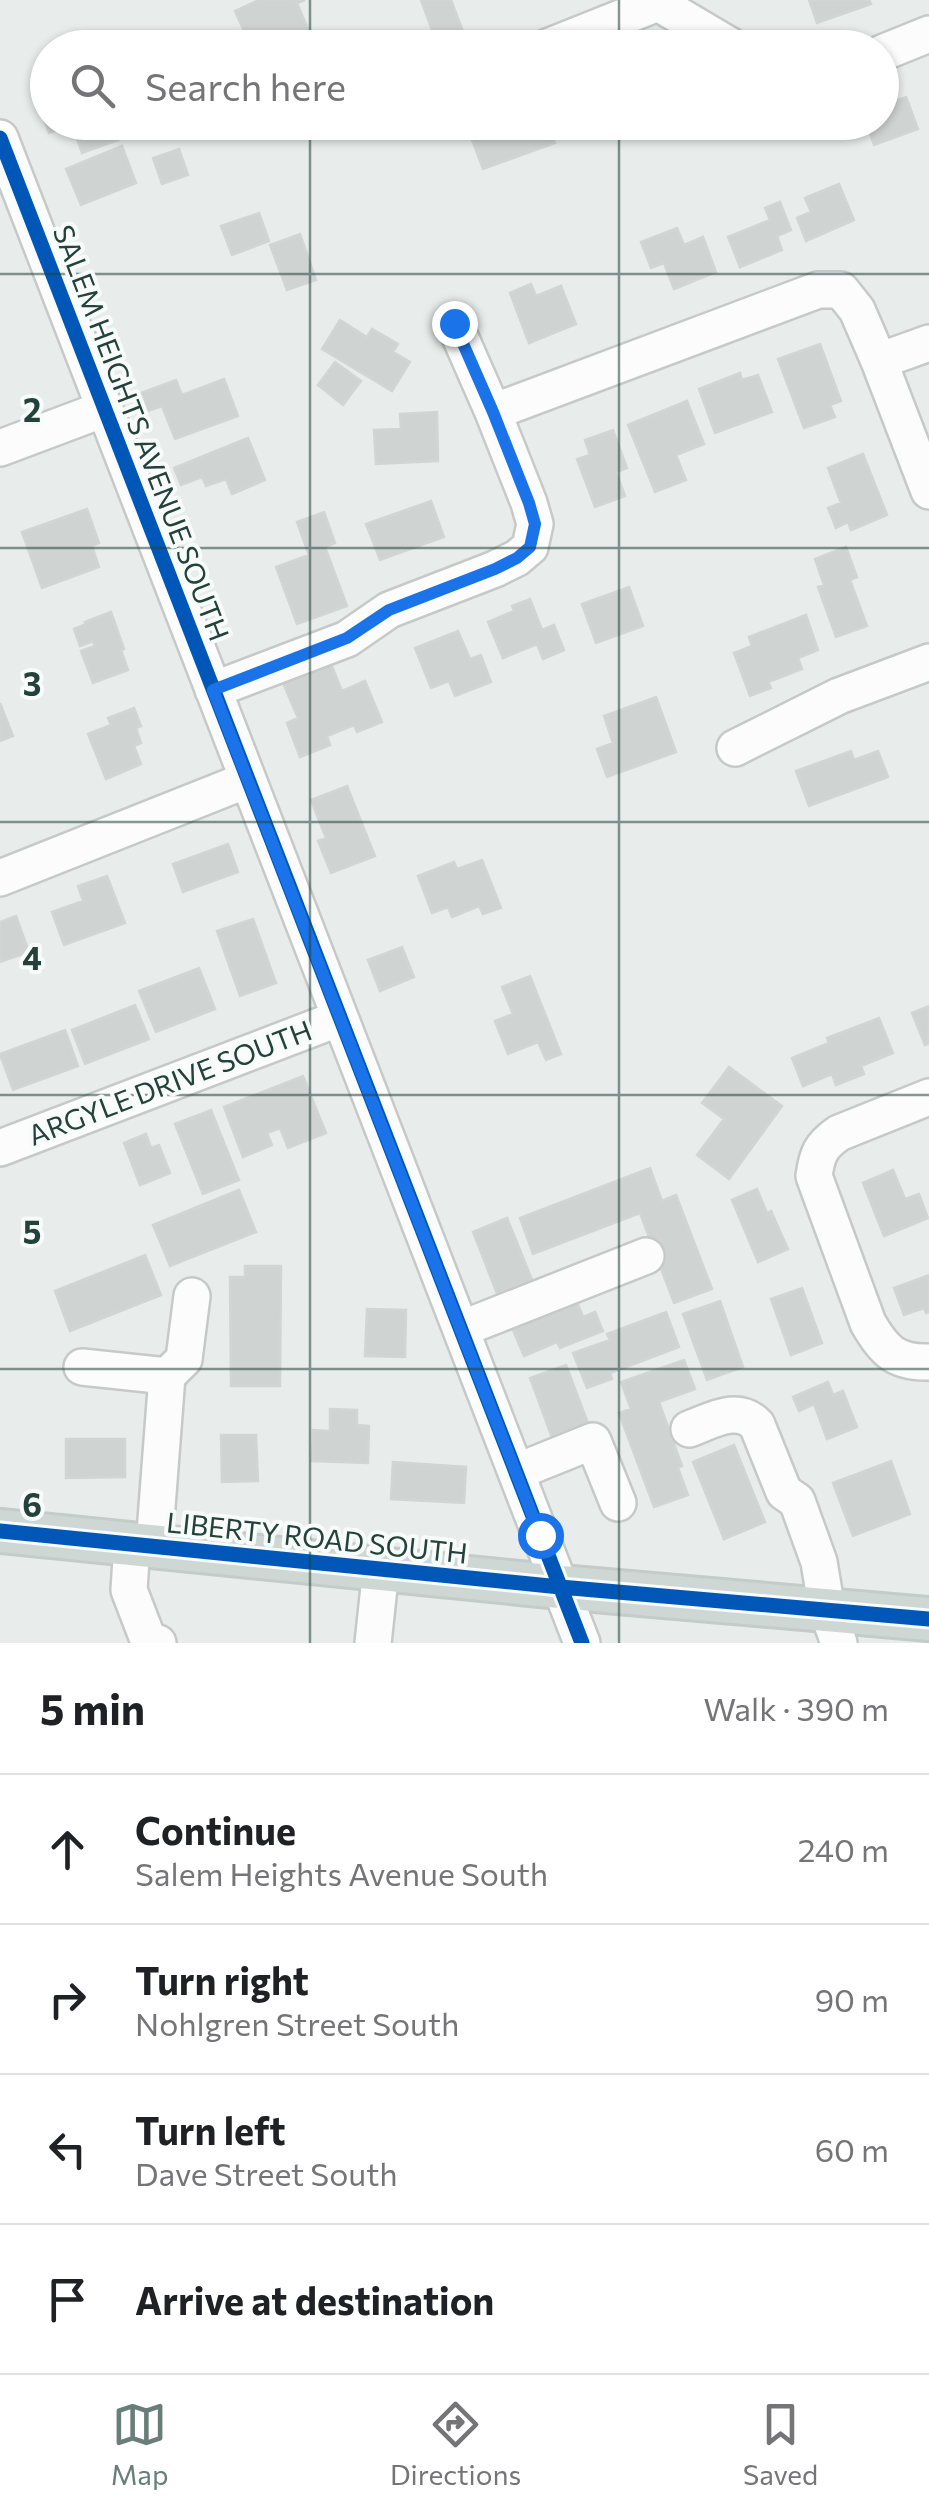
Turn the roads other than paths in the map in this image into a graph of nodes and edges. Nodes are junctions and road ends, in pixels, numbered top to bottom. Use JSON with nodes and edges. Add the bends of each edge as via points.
{"nodes":[{"id":1,"x":591,"y":30,"type":"edge"},
{"id":2,"x":704,"y":30,"type":"edge"},
{"id":3,"x":929,"y":34,"type":"edge"},
{"id":4,"x":899,"y":46,"type":"edge"},
{"id":5,"x":0,"y":138,"type":"edge"},
{"id":6,"x":13,"y":212,"type":"edge"},
{"id":7,"x":454,"y":323,"type":"dead end"},
{"id":8,"x":929,"y":343,"type":"edge"},
{"id":9,"x":879,"y":361,"type":"junction"},
{"id":10,"x":104,"y":409,"type":"junction"},
{"id":11,"x":493,"y":412,"type":"junction"},
{"id":12,"x":0,"y":448,"type":"edge"},
{"id":13,"x":929,"y":491,"type":"edge"},
{"id":14,"x":929,"y":662,"type":"edge"},
{"id":15,"x":213,"y":690,"type":"junction"},
{"id":16,"x":735,"y":748,"type":"dead end"},
{"id":17,"x":247,"y":780,"type":"junction"},
{"id":18,"x":0,"y":878,"type":"edge"},
{"id":19,"x":340,"y":1018,"type":"junction"},
{"id":20,"x":929,"y":1097,"type":"edge"},
{"id":21,"x":0,"y":1148,"type":"edge"},
{"id":22,"x":646,"y":1256,"type":"dead end"},
{"id":23,"x":192,"y":1296,"type":"dead end"},
{"id":24,"x":461,"y":1330,"type":"junction"},
{"id":25,"x":929,"y":1362,"type":"edge"},
{"id":26,"x":82,"y":1367,"type":"dead end"},
{"id":27,"x":167,"y":1376,"type":"junction"},
{"id":28,"x":689,"y":1429,"type":"dead end"},
{"id":29,"x":516,"y":1472,"type":"junction"},
{"id":30,"x":618,"y":1503,"type":"dead end"},
{"id":31,"x":0,"y":1531,"type":"edge"},
{"id":32,"x":143,"y":1546,"type":"junction"},
{"id":33,"x":381,"y":1569,"type":"junction"},
{"id":34,"x":560,"y":1587,"type":"junction"},
{"id":35,"x":929,"y":1618,"type":"edge"},
{"id":36,"x":833,"y":1626,"type":"edge"},
{"id":37,"x":158,"y":1643,"type":"edge"},
{"id":38,"x":373,"y":1643,"type":"edge"},
{"id":39,"x":582,"y":1643,"type":"edge"}],
"edges":[{"from":1,"to":2,"type":"street","via":[[658,3]]},
{"from":3,"to":4,"type":"street"},
{"from":5,"to":6,"type":"street","name":"SALEM HEIGHTS AVENUE SOUTH"},
{"from":6,"to":10,"type":"street","name":"SALEM HEIGHTS AVENUE SOUTH"},
{"from":7,"to":11,"type":"street"},
{"from":8,"to":9,"type":"street"},
{"from":9,"to":11,"type":"street","via":[[841,290],[818,290]]},
{"from":9,"to":13,"type":"street"},
{"from":10,"to":12,"type":"street"},
{"from":10,"to":15,"type":"street","name":"SALEM HEIGHTS AVENUE SOUTH"},
{"from":11,"to":15,"type":"street","via":[[532,513],[530,547],[495,569],[389,610],[347,638]]},
{"from":14,"to":16,"type":"street"},
{"from":15,"to":17,"type":"street","name":"SALEM HEIGHTS AVENUE SOUTH"},
{"from":17,"to":18,"type":"street"},
{"from":17,"to":19,"type":"street","name":"SALEM HEIGHTS AVENUE SOUTH"},
{"from":19,"to":21,"type":"street","name":"ARGYLE DRIVE SOUTH"},
{"from":19,"to":24,"type":"street","name":"SALEM HEIGHTS AVENUE SOUTH"},
{"from":20,"to":25,"type":"street","via":[[839,1133],[817,1157],[814,1176],[878,1342],[903,1360]]},
{"from":22,"to":24,"type":"street"},
{"from":23,"to":27,"type":"street","via":[[184,1358]]},
{"from":24,"to":29,"type":"street","name":"SALEM HEIGHTS AVENUE SOUTH"},
{"from":26,"to":27,"type":"street"},
{"from":27,"to":32,"type":"street"},
{"from":28,"to":36,"type":"street","via":[[732,1414],[757,1425],[820,1562]]},
{"from":29,"to":30,"type":"street","via":[[594,1441]]},
{"from":29,"to":34,"type":"street","name":"SALEM HEIGHTS AVENUE SOUTH"},
{"from":31,"to":32,"type":"main road","name":"LIBERTY ROAD SOUTH"},
{"from":32,"to":33,"type":"main road","name":"LIBERTY ROAD SOUTH"},
{"from":32,"to":37,"type":"street","via":[[129,1590],[149,1642]]},
{"from":33,"to":34,"type":"main road","name":"LIBERTY ROAD SOUTH"},
{"from":33,"to":38,"type":"street"},
{"from":34,"to":36,"type":"main road","name":"LIBERTY ROAD SOUTH"},
{"from":34,"to":39,"type":"street","name":"SALEM HEIGHTS AVENUE SOUTH"},
{"from":35,"to":36,"type":"main road","name":"LIBERTY ROAD SOUTH"}]}
